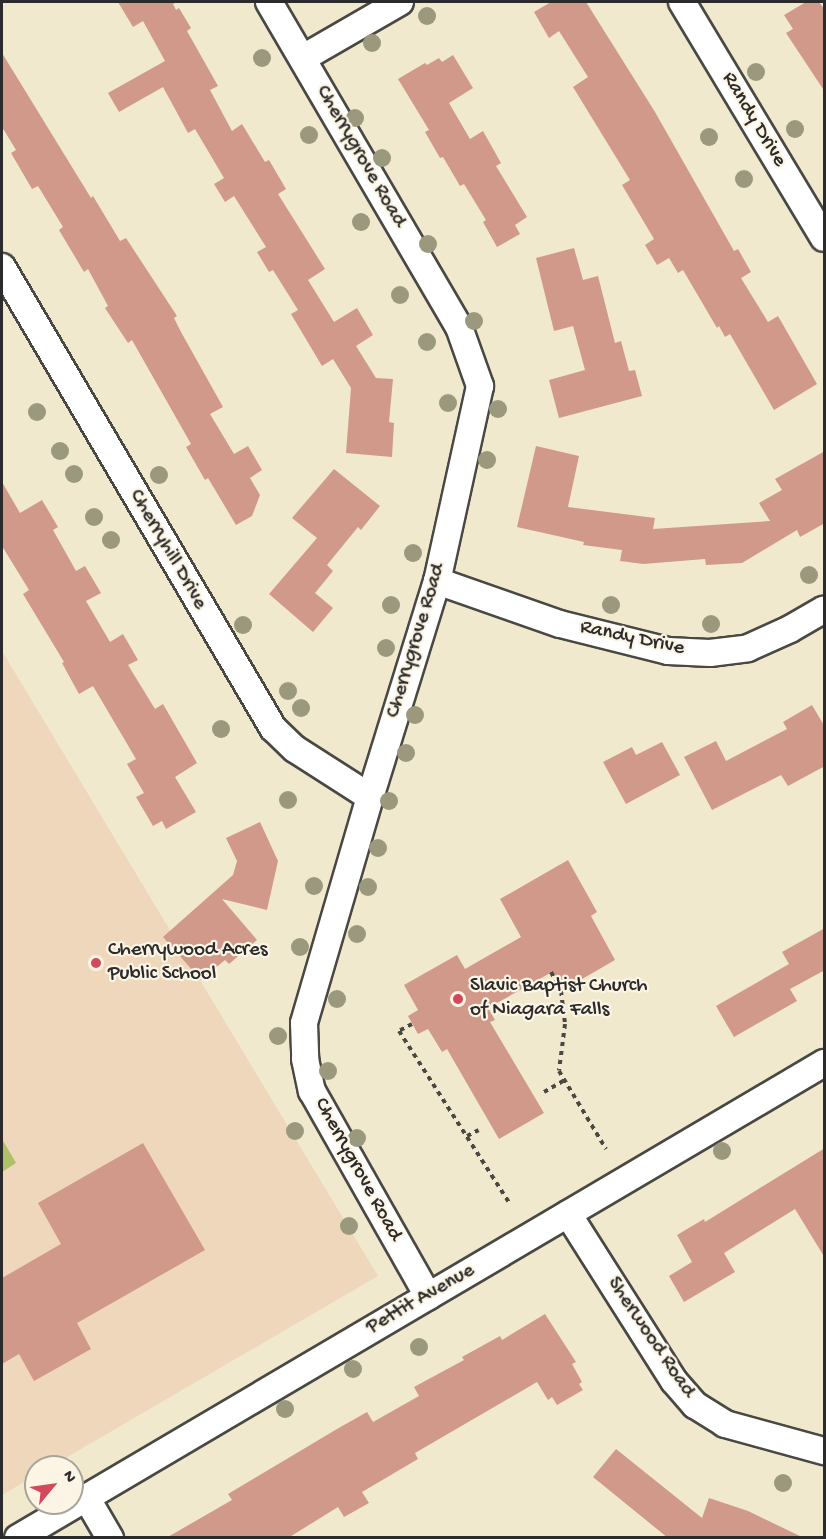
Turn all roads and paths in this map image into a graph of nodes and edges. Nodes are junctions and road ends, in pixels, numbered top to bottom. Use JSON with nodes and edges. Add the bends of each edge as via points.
{"nodes":[{"id":1,"x":269,"y":2,"type":"edge"},
{"id":2,"x":400,"y":2,"type":"edge"},
{"id":3,"x":682,"y":2,"type":"edge"},
{"id":4,"x":303,"y":58,"type":"junction"},
{"id":5,"x":825,"y":238,"type":"edge"},
{"id":6,"x":2,"y":267,"type":"edge"},
{"id":7,"x":437,"y":581,"type":"junction"},
{"id":8,"x":825,"y":609,"type":"edge"},
{"id":9,"x":370,"y":797,"type":"junction"},
{"id":10,"x":551,"y":972,"type":"dead end"},
{"id":11,"x":412,"y":1024,"type":"dead end"},
{"id":12,"x":825,"y":1063,"type":"edge"},
{"id":13,"x":563,"y":1081,"type":"junction"},
{"id":14,"x":544,"y":1092,"type":"dead end"},
{"id":15,"x":479,"y":1130,"type":"dead end"},
{"id":16,"x":467,"y":1137,"type":"junction"},
{"id":17,"x":606,"y":1149,"type":"dead end"},
{"id":18,"x":510,"y":1204,"type":"dead end"},
{"id":19,"x":568,"y":1214,"type":"junction"},
{"id":20,"x":428,"y":1296,"type":"junction"},
{"id":21,"x":825,"y":1451,"type":"edge"},
{"id":22,"x":86,"y":1497,"type":"junction"},
{"id":23,"x":18,"y":1538,"type":"edge"},
{"id":24,"x":110,"y":1538,"type":"edge"}],
"edges":[{"from":1,"to":4,"type":"street","name":"Cherrygrove Road"},
{"from":2,"to":4,"type":"street"},
{"from":3,"to":5,"type":"street","name":"Randy Drive"},
{"from":4,"to":7,"type":"street","name":"Cherrygrove Road","via":[[459,327],[480,386]]},
{"from":6,"to":9,"type":"street","name":"Cherryhill Drive","via":[[273,728],[295,749]]},
{"from":7,"to":8,"type":"street","name":"Randy Drive","via":[[560,624],[668,651],[748,648]]},
{"from":7,"to":9,"type":"street","name":"Cherrygrove Road"},
{"from":9,"to":20,"type":"street","name":"Cherrygrove Road","via":[[304,1023],[305,1059],[312,1091]]},
{"from":10,"to":13,"type":"path","via":[[561,990],[565,1024],[560,1071]]},
{"from":11,"to":16,"type":"path","via":[[399,1031]]},
{"from":12,"to":19,"type":"street","name":"Pettit Avenue"},
{"from":13,"to":14,"type":"path"},
{"from":13,"to":17,"type":"path"},
{"from":15,"to":16,"type":"path"},
{"from":16,"to":18,"type":"path"},
{"from":19,"to":20,"type":"street","name":"Pettit Avenue"},
{"from":19,"to":21,"type":"street","name":"Sherwood Road","via":[[674,1381],[695,1405],[725,1424]]},
{"from":20,"to":22,"type":"street","name":"Pettit Avenue"},
{"from":22,"to":23,"type":"street","name":"Pettit Avenue"},
{"from":22,"to":24,"type":"street"}]}
